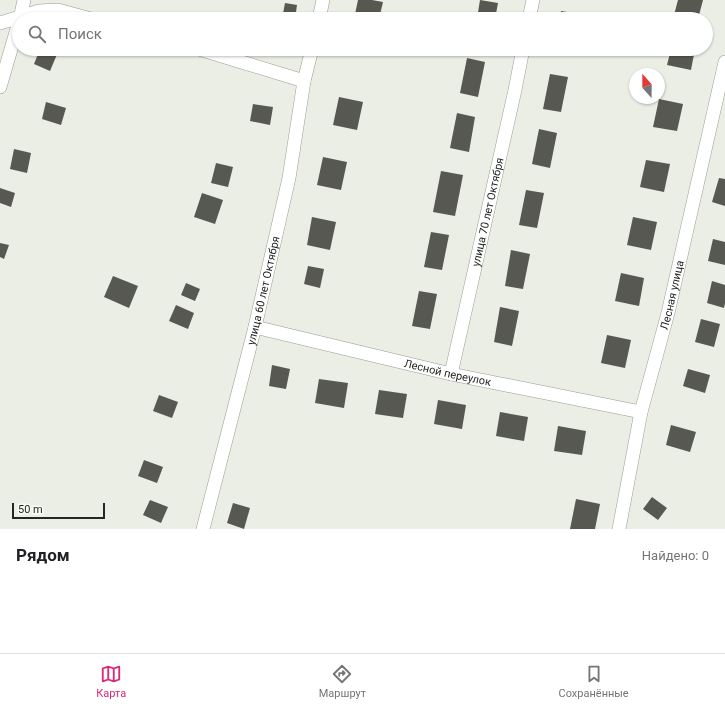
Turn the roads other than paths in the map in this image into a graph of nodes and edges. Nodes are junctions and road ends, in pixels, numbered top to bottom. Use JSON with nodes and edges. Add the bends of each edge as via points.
{"nodes":[{"id":1,"x":24,"y":0,"type":"edge"},
{"id":2,"x":323,"y":0,"type":"edge"},
{"id":3,"x":533,"y":0,"type":"edge"},
{"id":4,"x":21,"y":12,"type":"edge"},
{"id":5,"x":37,"y":12,"type":"edge"},
{"id":6,"x":65,"y":12,"type":"edge"},
{"id":7,"x":320,"y":12,"type":"edge"},
{"id":8,"x":530,"y":12,"type":"edge"},
{"id":9,"x":12,"y":21,"type":"edge"},
{"id":10,"x":0,"y":23,"type":"edge"},
{"id":11,"x":12,"y":46,"type":"edge"},
{"id":12,"x":222,"y":56,"type":"edge"},
{"id":13,"x":310,"y":56,"type":"edge"},
{"id":14,"x":522,"y":56,"type":"edge"},
{"id":15,"x":725,"y":62,"type":"edge"},
{"id":16,"x":304,"y":81,"type":"junction"},
{"id":17,"x":0,"y":87,"type":"edge"},
{"id":18,"x":255,"y":327,"type":"junction"},
{"id":19,"x":451,"y":374,"type":"junction"},
{"id":20,"x":641,"y":412,"type":"junction"},
{"id":21,"x":203,"y":529,"type":"edge"},
{"id":22,"x":619,"y":529,"type":"edge"}],
"edges":[{"from":1,"to":4,"type":"street"},
{"from":2,"to":7,"type":"street"},
{"from":3,"to":8,"type":"street"},
{"from":5,"to":6,"type":"street"},
{"from":9,"to":10,"type":"street"},
{"from":11,"to":17,"type":"street"},
{"from":12,"to":16,"type":"street"},
{"from":13,"to":16,"type":"street","name":"улица 60 лет Октября"},
{"from":14,"to":19,"type":"street","name":"улица 70 лет Октября"},
{"from":15,"to":20,"type":"street","name":"Лесная улица","via":[[668,313]]},
{"from":16,"to":18,"type":"street","name":"улица 60 лет Октября","via":[[289,178]]},
{"from":18,"to":19,"type":"street","name":"Лесной переулок"},
{"from":18,"to":21,"type":"street","name":"улица 60 лет Октября"},
{"from":19,"to":20,"type":"street","name":"Лесной переулок"},
{"from":20,"to":22,"type":"street","name":"Лесная улица"}]}
